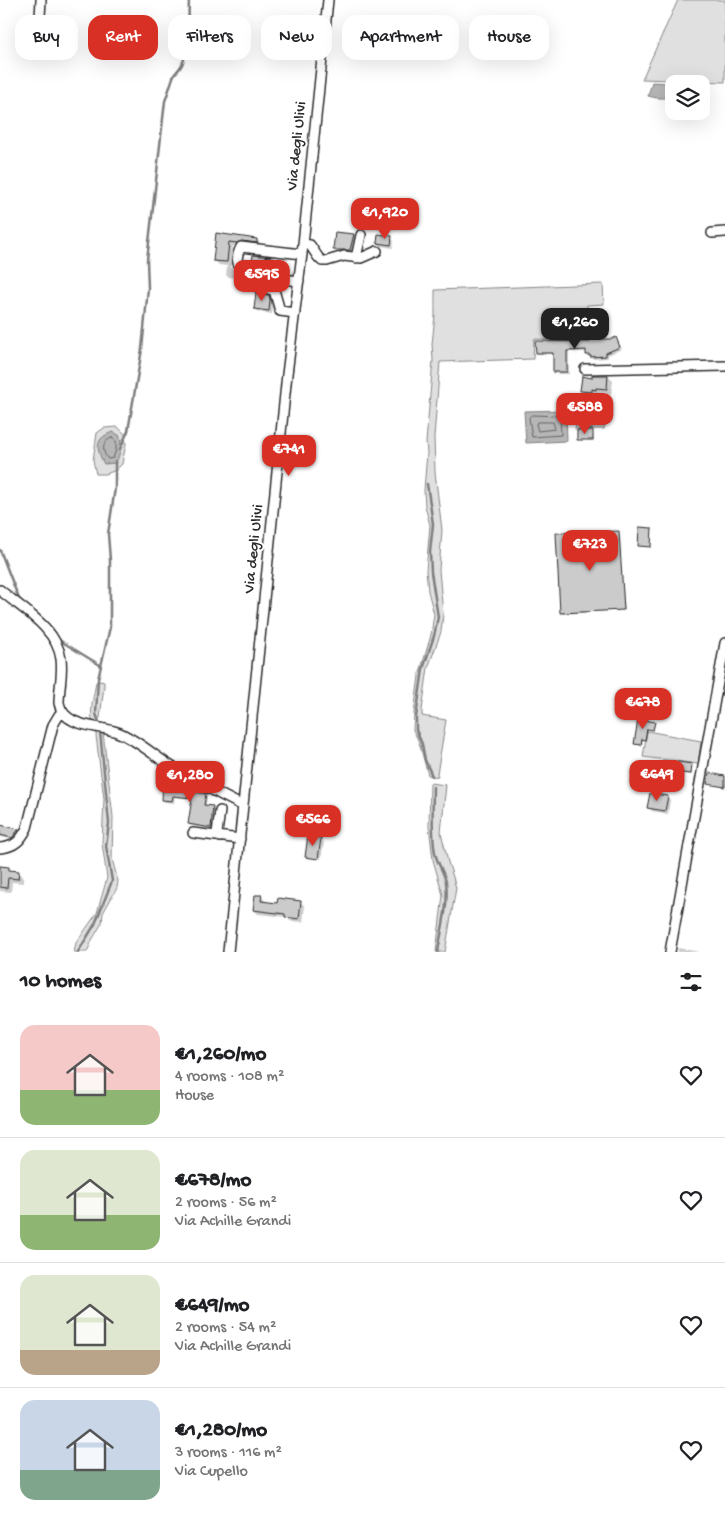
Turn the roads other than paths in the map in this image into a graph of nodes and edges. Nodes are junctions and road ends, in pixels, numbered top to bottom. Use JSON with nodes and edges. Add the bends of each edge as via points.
{"nodes":[{"id":1,"x":41,"y":0,"type":"edge"},
{"id":2,"x":328,"y":0,"type":"edge"},
{"id":3,"x":40,"y":15,"type":"edge"},
{"id":4,"x":725,"y":232,"type":"edge"},
{"id":5,"x":712,"y":233,"type":"dead end"},
{"id":6,"x":361,"y":235,"type":"dead end"},
{"id":7,"x":303,"y":244,"type":"junction"},
{"id":8,"x":377,"y":251,"type":"dead end"},
{"id":9,"x":302,"y":254,"type":"junction"},
{"id":10,"x":356,"y":258,"type":"junction"},
{"id":11,"x":299,"y":281,"type":"junction"},
{"id":12,"x":258,"y":287,"type":"dead end"},
{"id":13,"x":295,"y":313,"type":"junction"},
{"id":14,"x":725,"y":366,"type":"edge"},
{"id":15,"x":585,"y":369,"type":"dead end"},
{"id":16,"x":0,"y":590,"type":"edge"},
{"id":17,"x":725,"y":643,"type":"edge"},
{"id":18,"x":64,"y":714,"type":"junction"},
{"id":19,"x":243,"y":806,"type":"junction"},
{"id":20,"x":220,"y":811,"type":"dead end"},
{"id":21,"x":193,"y":833,"type":"dead end"},
{"id":22,"x":220,"y":837,"type":"junction"},
{"id":23,"x":240,"y":839,"type":"junction"},
{"id":24,"x":0,"y":848,"type":"edge"},
{"id":25,"x":228,"y":952,"type":"edge"},
{"id":26,"x":670,"y":952,"type":"edge"}],
"edges":[{"from":1,"to":3,"type":"street"},
{"from":2,"to":7,"type":"street","name":"Via degli Ulivi"},
{"from":4,"to":5,"type":"street"},
{"from":6,"to":10,"type":"street"},
{"from":7,"to":9,"type":"street","name":"Via degli Ulivi"},
{"from":7,"to":10,"type":"street","via":[[310,245],[322,261],[344,256]]},
{"from":8,"to":10,"type":"street"},
{"from":9,"to":11,"type":"street","name":"Via degli Ulivi"},
{"from":9,"to":11,"type":"street","via":[[241,247],[237,264],[246,274]]},
{"from":11,"to":13,"type":"street","name":"Via degli Ulivi"},
{"from":12,"to":13,"type":"street","via":[[274,290],[280,311]]},
{"from":13,"to":19,"type":"street","name":"Via degli Ulivi"},
{"from":14,"to":15,"type":"street"},
{"from":16,"to":18,"type":"street","via":[[42,625],[56,643],[61,658],[59,702]]},
{"from":17,"to":26,"type":"street"},
{"from":18,"to":19,"type":"street","via":[[81,724],[125,736]]},
{"from":18,"to":24,"type":"street","via":[[59,715],[53,725],[27,828],[15,845]]},
{"from":19,"to":23,"type":"street","name":"Via degli Ulivi"},
{"from":20,"to":22,"type":"street","via":[[217,833]]},
{"from":21,"to":22,"type":"street"},
{"from":22,"to":23,"type":"street"},
{"from":23,"to":25,"type":"street","name":"Via degli Ulivi"}]}
